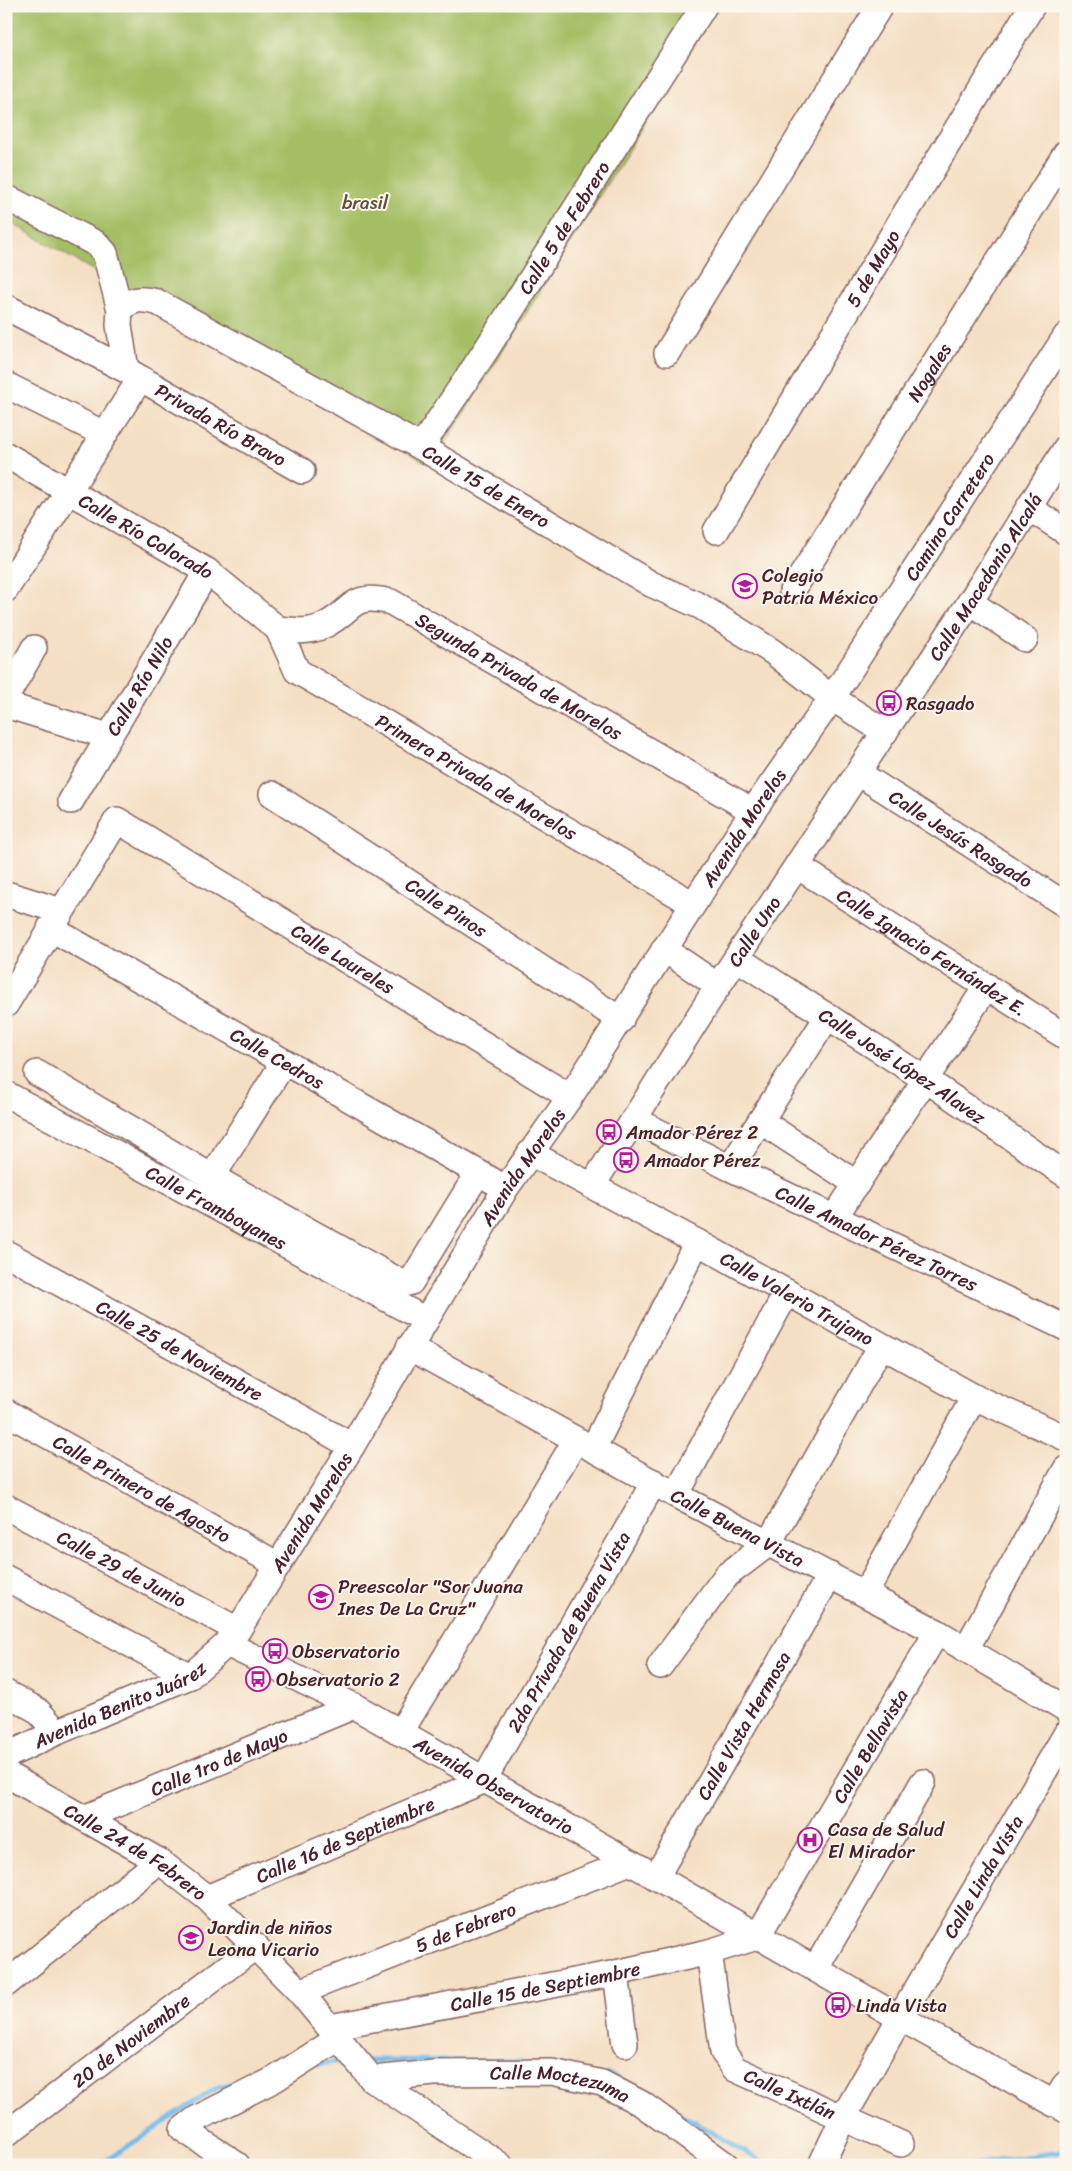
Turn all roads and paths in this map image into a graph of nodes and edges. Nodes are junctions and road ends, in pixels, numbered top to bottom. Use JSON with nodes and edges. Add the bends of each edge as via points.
{"nodes":[{"id":1,"x":704,"y":6,"type":"edge"},
{"id":2,"x":880,"y":6,"type":"edge"},
{"id":3,"x":1032,"y":6,"type":"edge"},
{"id":4,"x":1066,"y":153,"type":"edge"},
{"id":5,"x":11,"y":200,"type":"dead end"},
{"id":6,"x":124,"y":306,"type":"junction"},
{"id":7,"x":6,"y":307,"type":"edge"},
{"id":8,"x":1066,"y":336,"type":"edge"},
{"id":9,"x":667,"y":353,"type":"dead end"},
{"id":10,"x":133,"y":374,"type":"junction"},
{"id":11,"x":6,"y":385,"type":"edge"},
{"id":12,"x":104,"y":434,"type":"junction"},
{"id":13,"x":422,"y":447,"type":"junction"},
{"id":14,"x":1066,"y":448,"type":"edge"},
{"id":15,"x":6,"y":455,"type":"edge"},
{"id":16,"x":302,"y":471,"type":"dead end"},
{"id":17,"x":68,"y":491,"type":"junction"},
{"id":18,"x":1029,"y":508,"type":"junction"},
{"id":19,"x":716,"y":531,"type":"dead end"},
{"id":20,"x":1066,"y":532,"type":"edge"},
{"id":21,"x":207,"y":571,"type":"junction"},
{"id":22,"x":7,"y":588,"type":"edge"},
{"id":23,"x":792,"y":591,"type":"dead end"},
{"id":24,"x":970,"y":602,"type":"junction"},
{"id":25,"x":278,"y":630,"type":"junction"},
{"id":26,"x":1025,"y":639,"type":"dead end"},
{"id":27,"x":34,"y":648,"type":"dead end"},
{"id":28,"x":920,"y":679,"type":"joint"},
{"id":29,"x":6,"y":697,"type":"edge"},
{"id":30,"x":832,"y":698,"type":"junction"},
{"id":31,"x":6,"y":705,"type":"edge"},
{"id":32,"x":885,"y":732,"type":"junction"},
{"id":33,"x":108,"y":736,"type":"junction"},
{"id":34,"x":858,"y":773,"type":"junction"},
{"id":35,"x":272,"y":794,"type":"dead end"},
{"id":36,"x":72,"y":801,"type":"dead end"},
{"id":37,"x":754,"y":811,"type":"junction"},
{"id":38,"x":797,"y":866,"type":"junction"},
{"id":39,"x":6,"y":894,"type":"edge"},
{"id":40,"x":694,"y":904,"type":"junction"},
{"id":41,"x":1066,"y":904,"type":"edge"},
{"id":42,"x":56,"y":920,"type":"junction"},
{"id":43,"x":664,"y":949,"type":"junction"},
{"id":44,"x":738,"y":959,"type":"junction"},
{"id":45,"x":718,"y":986,"type":"junction"},
{"id":46,"x":986,"y":986,"type":"junction"},
{"id":47,"x":6,"y":1004,"type":"edge"},
{"id":48,"x":828,"y":1016,"type":"junction"},
{"id":49,"x":621,"y":1020,"type":"junction"},
{"id":50,"x":1066,"y":1037,"type":"edge"},
{"id":51,"x":284,"y":1062,"type":"junction"},
{"id":52,"x":37,"y":1074,"type":"dead end"},
{"id":53,"x":925,"y":1079,"type":"junction"},
{"id":54,"x":6,"y":1094,"type":"edge"},
{"id":55,"x":570,"y":1097,"type":"junction"},
{"id":56,"x":635,"y":1120,"type":"junction"},
{"id":57,"x":762,"y":1122,"type":"junction"},
{"id":58,"x":530,"y":1153,"type":"junction"},
{"id":59,"x":730,"y":1168,"type":"junction"},
{"id":60,"x":478,"y":1173,"type":"junction"},
{"id":61,"x":1066,"y":1176,"type":"edge"},
{"id":62,"x":212,"y":1177,"type":"junction"},
{"id":63,"x":857,"y":1184,"type":"junction"},
{"id":64,"x":592,"y":1186,"type":"junction"},
{"id":65,"x":506,"y":1188,"type":"junction"},
{"id":66,"x":834,"y":1218,"type":"junction"},
{"id":67,"x":698,"y":1242,"type":"junction"},
{"id":68,"x":6,"y":1253,"type":"edge"},
{"id":69,"x":787,"y":1292,"type":"junction"},
{"id":70,"x":426,"y":1320,"type":"junction"},
{"id":71,"x":1066,"y":1328,"type":"edge"},
{"id":72,"x":881,"y":1346,"type":"junction"},
{"id":73,"x":409,"y":1347,"type":"junction"},
{"id":74,"x":974,"y":1397,"type":"junction"},
{"id":75,"x":6,"y":1412,"type":"edge"},
{"id":76,"x":1066,"y":1438,"type":"edge"},
{"id":77,"x":584,"y":1444,"type":"junction"},
{"id":78,"x":352,"y":1446,"type":"junction"},
{"id":79,"x":1066,"y":1469,"type":"edge"},
{"id":80,"x":654,"y":1482,"type":"junction"},
{"id":81,"x":676,"y":1495,"type":"junction"},
{"id":82,"x":6,"y":1507,"type":"edge"},
{"id":83,"x":768,"y":1544,"type":"junction"},
{"id":84,"x":278,"y":1565,"type":"junction"},
{"id":85,"x":830,"y":1575,"type":"junction"},
{"id":86,"x":6,"y":1578,"type":"edge"},
{"id":87,"x":865,"y":1594,"type":"junction"},
{"id":88,"x":937,"y":1632,"type":"junction"},
{"id":89,"x":232,"y":1637,"type":"junction"},
{"id":90,"x":966,"y":1649,"type":"junction"},
{"id":91,"x":660,"y":1666,"type":"dead end"},
{"id":92,"x":190,"y":1676,"type":"junction"},
{"id":93,"x":6,"y":1693,"type":"edge"},
{"id":94,"x":354,"y":1706,"type":"junction"},
{"id":95,"x":1066,"y":1709,"type":"edge"},
{"id":96,"x":57,"y":1732,"type":"junction"},
{"id":97,"x":400,"y":1733,"type":"junction"},
{"id":98,"x":1066,"y":1734,"type":"edge"},
{"id":99,"x":7,"y":1773,"type":"edge"},
{"id":100,"x":483,"y":1781,"type":"junction"},
{"id":101,"x":923,"y":1782,"type":"dead end"},
{"id":102,"x":84,"y":1818,"type":"junction"},
{"id":103,"x":159,"y":1861,"type":"junction"},
{"id":104,"x":630,"y":1862,"type":"junction"},
{"id":105,"x":656,"y":1877,"type":"junction"},
{"id":106,"x":207,"y":1898,"type":"junction"},
{"id":107,"x":757,"y":1937,"type":"junction"},
{"id":108,"x":256,"y":1946,"type":"junction"},
{"id":109,"x":709,"y":1952,"type":"junction"},
{"id":110,"x":816,"y":1968,"type":"junction"},
{"id":111,"x":616,"y":1972,"type":"junction"},
{"id":112,"x":6,"y":1984,"type":"edge"},
{"id":113,"x":300,"y":1992,"type":"junction"},
{"id":114,"x":900,"y":2018,"type":"junction"},
{"id":115,"x":334,"y":2033,"type":"junction"},
{"id":116,"x":625,"y":2044,"type":"dead end"},
{"id":117,"x":372,"y":2079,"type":"junction"},
{"id":118,"x":1062,"y":2099,"type":"edge"},
{"id":119,"x":843,"y":2118,"type":"junction"},
{"id":120,"x":6,"y":2134,"type":"edge"},
{"id":121,"x":901,"y":2144,"type":"dead end"},
{"id":122,"x":237,"y":2165,"type":"edge"},
{"id":123,"x":500,"y":2165,"type":"edge"},
{"id":124,"x":726,"y":2165,"type":"edge"},
{"id":125,"x":821,"y":2165,"type":"edge"}],
"edges":[{"from":1,"to":13,"type":"street","name":"Calle 5 de Febrero"},
{"from":2,"to":9,"type":"street"},
{"from":3,"to":19,"type":"street","name":"5 de Mayo"},
{"from":4,"to":23,"type":"street","name":"Nogales"},
{"from":5,"to":6,"type":"street","via":[[97,244],[104,253]]},
{"from":6,"to":10,"type":"street","via":[[119,325]]},
{"from":6,"to":13,"type":"street","name":"Calle 15 de Enero","via":[[139,298],[157,302]]},
{"from":7,"to":10,"type":"street","name":"Privada Río Bravo"},
{"from":8,"to":30,"type":"street","name":"Camino Carretero"},
{"from":10,"to":12,"type":"street"},
{"from":10,"to":16,"type":"street","name":"Privada Río Bravo"},
{"from":11,"to":12,"type":"street"},
{"from":12,"to":17,"type":"street"},
{"from":13,"to":30,"type":"street","name":"Calle 15 de Enero","via":[[651,584],[700,606],[773,652]]},
{"from":14,"to":18,"type":"street","name":"Calle Macedonio Alcalá"},
{"from":15,"to":17,"type":"street","name":"Calle Río Colorado"},
{"from":17,"to":21,"type":"street","name":"Calle Río Colorado"},
{"from":17,"to":22,"type":"street"},
{"from":18,"to":20,"type":"street"},
{"from":18,"to":24,"type":"street","name":"Calle Macedonio Alcalá"},
{"from":21,"to":25,"type":"street","name":"Calle Río Colorado"},
{"from":21,"to":33,"type":"street","name":"Calle Río Nilo"},
{"from":24,"to":26,"type":"street"},
{"from":24,"to":28,"type":"street","name":"Calle Macedonio Alcalá"},
{"from":25,"to":37,"type":"street","name":"Segunda Privada de Morelos","via":[[304,631],[325,625],[355,603],[372,598],[391,602]]},
{"from":25,"to":40,"type":"street","name":"Primera Privada de Morelos","via":[[297,671]]},
{"from":27,"to":29,"type":"street"},
{"from":28,"to":32,"type":"street","name":"Calle Uno"},
{"from":30,"to":32,"type":"street","name":"Calle 15 de Enero"},
{"from":30,"to":37,"type":"street","name":"Avenida Morelos"},
{"from":31,"to":33,"type":"street"},
{"from":32,"to":34,"type":"street","name":"Calle Uno"},
{"from":33,"to":36,"type":"street","name":"Calle Río Nilo"},
{"from":34,"to":38,"type":"street","name":"Calle Uno"},
{"from":34,"to":41,"type":"street","name":"Calle Jesús Rasgado"},
{"from":35,"to":49,"type":"street","name":"Calle Pinos"},
{"from":37,"to":40,"type":"street","name":"Avenida Morelos"},
{"from":38,"to":44,"type":"street","name":"Calle Uno"},
{"from":38,"to":46,"type":"street","name":"Calle Ignacio Fernández E."},
{"from":39,"to":42,"type":"street","name":"Calle Cedros"},
{"from":40,"to":43,"type":"street","name":"Avenida Morelos"},
{"from":42,"to":47,"type":"street"},
{"from":42,"to":51,"type":"street","name":"Calle Cedros"},
{"from":42,"to":55,"type":"street","name":"Calle Laureles","via":[[117,820]]},
{"from":43,"to":45,"type":"street"},
{"from":43,"to":49,"type":"street","name":"Avenida Morelos"},
{"from":44,"to":45,"type":"street","name":"Calle Uno"},
{"from":44,"to":48,"type":"street","name":"Calle José López Alavez"},
{"from":45,"to":56,"type":"street","name":"Calle Uno"},
{"from":46,"to":50,"type":"street","name":"Calle Ignacio Fernández E."},
{"from":46,"to":53,"type":"street"},
{"from":48,"to":53,"type":"street","name":"Calle José López Alavez"},
{"from":48,"to":57,"type":"street"},
{"from":49,"to":55,"type":"street","name":"Avenida Morelos"},
{"from":51,"to":60,"type":"street","name":"Calle Cedros"},
{"from":51,"to":62,"type":"street"},
{"from":52,"to":62,"type":"street"},
{"from":53,"to":61,"type":"street","name":"Calle José López Alavez"},
{"from":53,"to":63,"type":"street"},
{"from":54,"to":70,"type":"street","name":"Calle Framboyanes"},
{"from":55,"to":58,"type":"street","name":"Avenida Morelos"},
{"from":56,"to":59,"type":"street","name":"Calle Amador Pérez Torres"},
{"from":56,"to":64,"type":"street","name":"Calle Uno"},
{"from":57,"to":59,"type":"street"},
{"from":57,"to":63,"type":"street"},
{"from":58,"to":64,"type":"street","name":"Calle Valerio Trujano"},
{"from":58,"to":65,"type":"street","name":"Avenida Morelos"},
{"from":59,"to":66,"type":"street","name":"Calle Amador Pérez Torres"},
{"from":60,"to":62,"type":"street","via":[[411,1282],[404,1284]]},
{"from":60,"to":65,"type":"street","name":"Calle Cedros"},
{"from":63,"to":66,"type":"street"},
{"from":64,"to":67,"type":"street","name":"Calle Valerio Trujano"},
{"from":65,"to":70,"type":"street","name":"Avenida Morelos"},
{"from":66,"to":71,"type":"street","name":"Calle Amador Pérez Torres"},
{"from":67,"to":69,"type":"street","name":"Calle Valerio Trujano"},
{"from":67,"to":77,"type":"street"},
{"from":68,"to":78,"type":"street","name":"Calle 25 de Noviembre"},
{"from":69,"to":72,"type":"street","name":"Calle Valerio Trujano"},
{"from":69,"to":81,"type":"street"},
{"from":70,"to":73,"type":"street","name":"Avenida Morelos"},
{"from":72,"to":74,"type":"street","name":"Calle Valerio Trujano"},
{"from":72,"to":83,"type":"street"},
{"from":73,"to":77,"type":"street","name":"Calle Buena Vista"},
{"from":73,"to":78,"type":"street","name":"Avenida Morelos"},
{"from":74,"to":76,"type":"street","name":"Calle Valerio Trujano"},
{"from":74,"to":87,"type":"street"},
{"from":75,"to":84,"type":"street","name":"Calle Primero de Agosto"},
{"from":77,"to":80,"type":"street","name":"Calle Buena Vista"},
{"from":77,"to":97,"type":"street"},
{"from":78,"to":84,"type":"street","name":"Avenida Morelos"},
{"from":79,"to":90,"type":"street"},
{"from":80,"to":81,"type":"street","name":"Calle Buena Vista"},
{"from":80,"to":100,"type":"street","name":"2da Privada de Buena Vista"},
{"from":81,"to":83,"type":"street","name":"Calle Buena Vista"},
{"from":82,"to":89,"type":"street","name":"Calle 29 de Junio"},
{"from":83,"to":85,"type":"street","name":"Calle Buena Vista"},
{"from":83,"to":91,"type":"street","via":[[727,1575]]},
{"from":84,"to":89,"type":"street","name":"Avenida Morelos"},
{"from":85,"to":87,"type":"street","name":"Calle Buena Vista"},
{"from":85,"to":105,"type":"street","name":"Calle Vista Hermosa"},
{"from":86,"to":92,"type":"street"},
{"from":87,"to":88,"type":"street","name":"Calle Buena Vista"},
{"from":88,"to":90,"type":"street","name":"Calle Buena Vista"},
{"from":88,"to":107,"type":"street","name":"Calle Bellavista"},
{"from":89,"to":92,"type":"street","name":"Avenida Benito Juárez"},
{"from":89,"to":94,"type":"street","name":"Avenida Observatorio"},
{"from":90,"to":95,"type":"street","name":"Calle Buena Vista"},
{"from":92,"to":96,"type":"street","name":"Avenida Benito Juárez"},
{"from":93,"to":96,"type":"street","via":[[37,1710]]},
{"from":94,"to":97,"type":"street","name":"Avenida Observatorio"},
{"from":94,"to":102,"type":"street","name":"Calle 1ro de Mayo"},
{"from":96,"to":99,"type":"street","name":"Avenida Benito Juárez"},
{"from":97,"to":100,"type":"street","name":"Avenida Observatorio"},
{"from":98,"to":114,"type":"street","name":"Calle Linda Vista"},
{"from":99,"to":102,"type":"street","name":"Calle 24 de Febrero"},
{"from":100,"to":104,"type":"street","name":"Avenida Observatorio"},
{"from":100,"to":106,"type":"street","name":"Calle 16 de Septiembre"},
{"from":101,"to":110,"type":"street"},
{"from":102,"to":103,"type":"street","name":"Calle 24 de Febrero"},
{"from":103,"to":106,"type":"street","name":"Calle 24 de Febrero"},
{"from":103,"to":112,"type":"street"},
{"from":104,"to":105,"type":"street","name":"Avenida Observatorio"},
{"from":104,"to":113,"type":"street","name":"5 de Febrero"},
{"from":105,"to":107,"type":"street","name":"Avenida Observatorio"},
{"from":106,"to":108,"type":"street","name":"Calle 24 de Febrero"},
{"from":107,"to":109,"type":"street","name":"Calle 15 de Septiembre"},
{"from":107,"to":110,"type":"street","name":"Avenida Observatorio"},
{"from":108,"to":113,"type":"street","name":"Calle 24 de Febrero"},
{"from":108,"to":120,"type":"street","name":"20 de Noviembre"},
{"from":109,"to":111,"type":"street","name":"Calle 15 de Septiembre"},
{"from":109,"to":119,"type":"street","name":"Calle Ixtlán","via":[[723,2052],[735,2069]]},
{"from":110,"to":114,"type":"street","name":"Avenida Observatorio"},
{"from":111,"to":115,"type":"street","name":"Calle 15 de Septiembre"},
{"from":111,"to":116,"type":"street"},
{"from":113,"to":115,"type":"street","name":"Calle 24 de Febrero"},
{"from":114,"to":118,"type":"street","name":"Avenida Observatorio"},
{"from":114,"to":119,"type":"street","name":"Calle Linda Vista"},
{"from":115,"to":117,"type":"street","name":"Calle 24 de Febrero"},
{"from":115,"to":122,"type":"street","via":[[275,2079],[196,2119],[184,2129]]},
{"from":117,"to":123,"type":"street","name":"Calle 24 de Febrero"},
{"from":117,"to":124,"type":"street","name":"Calle Moctezuma","via":[[434,2073],[552,2072],[602,2083],[642,2104]]},
{"from":119,"to":121,"type":"street","name":"Calle Ixtlán"},
{"from":119,"to":125,"type":"street","name":"Calle Linda Vista"}]}
